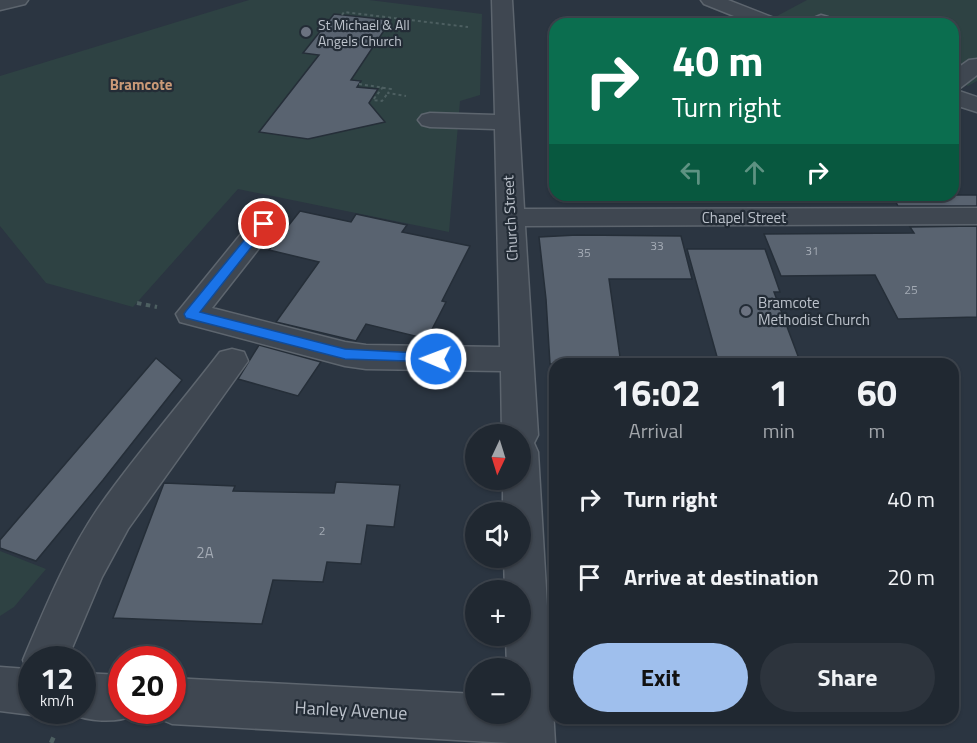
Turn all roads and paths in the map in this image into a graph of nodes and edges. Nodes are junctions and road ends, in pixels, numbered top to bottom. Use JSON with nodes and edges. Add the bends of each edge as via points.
{"nodes":[{"id":1,"x":18,"y":0,"type":"edge"},
{"id":2,"x":502,"y":0,"type":"edge"},
{"id":3,"x":711,"y":0,"type":"edge"},
{"id":4,"x":0,"y":4,"type":"edge"},
{"id":5,"x":342,"y":15,"type":"dead end"},
{"id":6,"x":757,"y":18,"type":"edge"},
{"id":7,"x":502,"y":30,"type":"junction"},
{"id":8,"x":977,"y":65,"type":"edge"},
{"id":9,"x":959,"y":78,"type":"edge"},
{"id":10,"x":358,"y":84,"type":"dead end"},
{"id":11,"x":383,"y":87,"type":"junction"},
{"id":12,"x":388,"y":88,"type":"dead end"},
{"id":13,"x":388,"y":93,"type":"dead end"},
{"id":14,"x":959,"y":99,"type":"edge"},
{"id":15,"x":977,"y":105,"type":"edge"},
{"id":16,"x":430,"y":120,"type":"dead end"},
{"id":17,"x":506,"y":122,"type":"junction"},
{"id":18,"x":977,"y":216,"type":"edge"},
{"id":19,"x":511,"y":218,"type":"junction"},
{"id":20,"x":264,"y":224,"type":"dead end"},
{"id":21,"x":517,"y":359,"type":"junction"},
{"id":22,"x":232,"y":361,"type":"dead end"},
{"id":23,"x":520,"y":424,"type":"edge"},
{"id":24,"x":521,"y":490,"type":"edge"},
{"id":25,"x":51,"y":646,"type":"edge"},
{"id":26,"x":0,"y":689,"type":"edge"},
{"id":27,"x":18,"y":691,"type":"edge"},
{"id":28,"x":186,"y":702,"type":"edge"},
{"id":29,"x":531,"y":732,"type":"edge"}],
"edges":[{"from":1,"to":4,"type":"street"},
{"from":2,"to":7,"type":"street","name":"Church Street"},
{"from":3,"to":6,"type":"street"},
{"from":5,"to":7,"type":"path","via":[[344,12]]},
{"from":7,"to":17,"type":"street","name":"Church Street"},
{"from":8,"to":9,"type":"street"},
{"from":10,"to":11,"type":"path"},
{"from":11,"to":12,"type":"path"},
{"from":11,"to":13,"type":"path","via":[[374,100],[382,101]]},
{"from":14,"to":15,"type":"street"},
{"from":16,"to":17,"type":"street"},
{"from":17,"to":19,"type":"street","name":"Church Street"},
{"from":18,"to":19,"type":"street","name":"Chapel Street"},
{"from":19,"to":21,"type":"street","name":"Church Street"},
{"from":20,"to":21,"type":"street","via":[[191,314],[356,356]]},
{"from":21,"to":23,"type":"street","name":"Church Street"},
{"from":22,"to":25,"type":"street","via":[[114,516],[86,567]]},
{"from":24,"to":29,"type":"street"},
{"from":26,"to":27,"type":"street"},
{"from":28,"to":29,"type":"street","name":"Hanley Avenue"}]}
